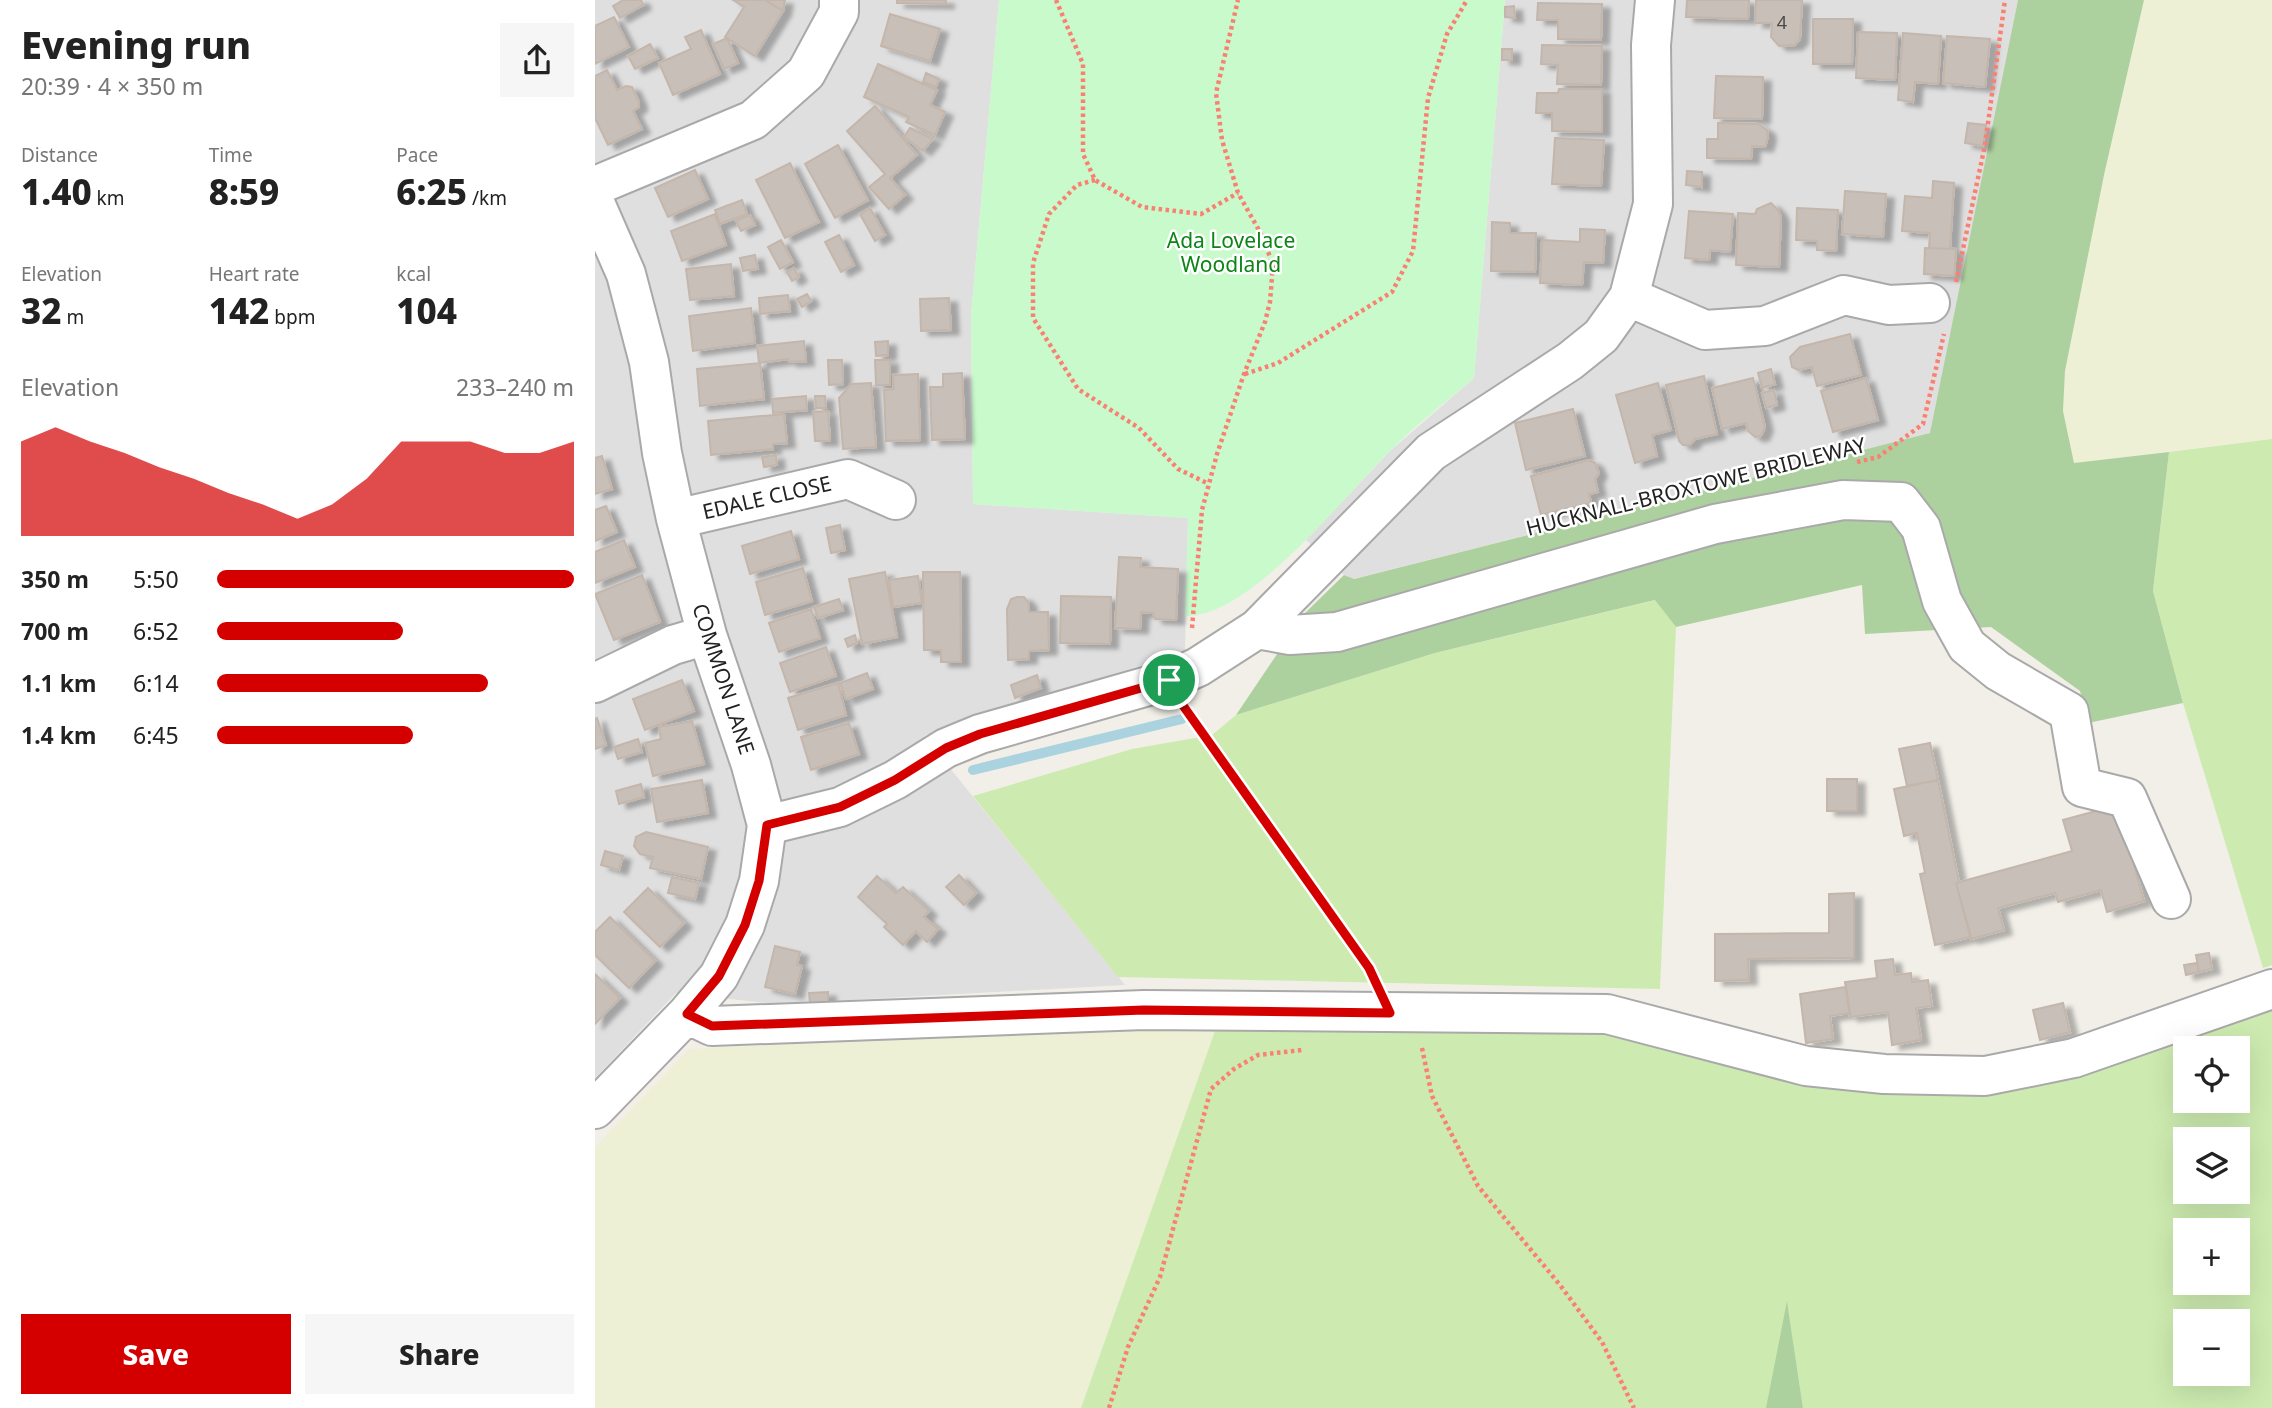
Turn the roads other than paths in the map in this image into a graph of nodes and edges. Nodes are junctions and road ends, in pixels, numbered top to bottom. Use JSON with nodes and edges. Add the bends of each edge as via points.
{"nodes":[{"id":1,"x":839,"y":0,"type":"edge"},
{"id":2,"x":1655,"y":0,"type":"edge"},
{"id":3,"x":595,"y":186,"type":"edge"},
{"id":4,"x":595,"y":204,"type":"edge"},
{"id":5,"x":1629,"y":297,"type":"junction"},
{"id":6,"x":1944,"y":302,"type":"road end"},
{"id":7,"x":896,"y":500,"type":"dead end"},
{"id":8,"x":676,"y":519,"type":"junction"},
{"id":9,"x":1257,"y":629,"type":"junction"},
{"id":10,"x":707,"y":635,"type":"junction"},
{"id":11,"x":595,"y":683,"type":"edge"},
{"id":12,"x":767,"y":825,"type":"junction"},
{"id":13,"x":2171,"y":900,"type":"dead end"},
{"id":14,"x":2272,"y":989,"type":"edge"},
{"id":15,"x":687,"y":1014,"type":"junction"},
{"id":16,"x":595,"y":1109,"type":"edge"}],
"edges":[{"from":1,"to":3,"type":"street","via":[[839,12],[806,73],[753,120]]},
{"from":2,"to":5,"type":"street","via":[[1651,45],[1653,204]]},
{"from":4,"to":8,"type":"street","name":"COMMON LANE","via":[[626,274],[649,362]]},
{"from":5,"to":6,"type":"street","via":[[1706,330],[1765,326],[1844,295],[1889,305]]},
{"from":5,"to":9,"type":"street","via":[[1601,336],[1570,361],[1431,452]]},
{"from":7,"to":8,"type":"street","name":"EDALE CLOSE","via":[[848,479]]},
{"from":8,"to":10,"type":"street","name":"COMMON LANE"},
{"from":9,"to":12,"type":"street","via":[[1184,673],[980,734],[840,807]]},
{"from":9,"to":13,"type":"street","via":[[1290,635],[1337,632],[1715,524],[1843,500],[1901,502],[1921,528],[1942,601],[1968,646],[1998,671],[2069,712],[2082,787],[2127,798]]},
{"from":10,"to":11,"type":"street"},
{"from":10,"to":12,"type":"street","name":"COMMON LANE"},
{"from":12,"to":15,"type":"street","name":"COMMON LANE","via":[[759,881],[745,925],[719,976]]},
{"from":14,"to":15,"type":"street","via":[[2074,1058],[1985,1076],[1884,1074],[1806,1066],[1607,1014],[1410,1030],[1144,1010],[712,1026]]},
{"from":15,"to":16,"type":"street","name":"COMMON LANE"}]}
